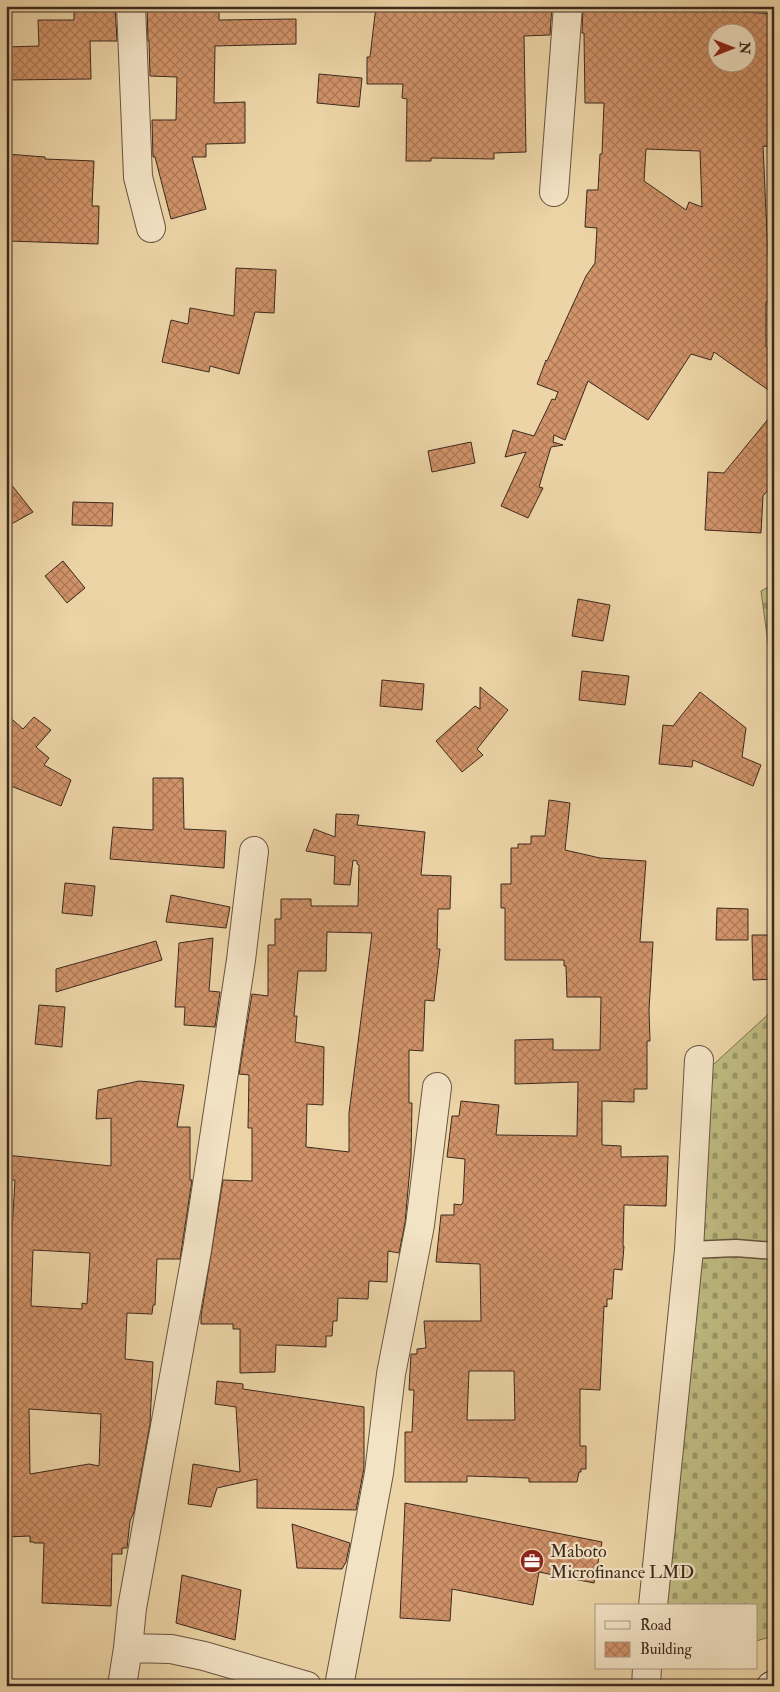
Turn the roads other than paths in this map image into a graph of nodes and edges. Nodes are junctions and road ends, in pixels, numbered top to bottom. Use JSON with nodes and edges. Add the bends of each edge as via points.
{"nodes":[{"id":1,"x":131,"y":6,"type":"edge"},
{"id":2,"x":568,"y":6,"type":"edge"},
{"id":3,"x":554,"y":192,"type":"dead end"},
{"id":4,"x":151,"y":228,"type":"dead end"},
{"id":5,"x":254,"y":851,"type":"dead end"},
{"id":6,"x":699,"y":1060,"type":"dead end"},
{"id":7,"x":437,"y":1087,"type":"dead end"},
{"id":8,"x":689,"y":1250,"type":"junction"},
{"id":9,"x":774,"y":1251,"type":"edge"},
{"id":10,"x":654,"y":1604,"type":"edge"},
{"id":11,"x":128,"y":1648,"type":"junction"},
{"id":12,"x":647,"y":1670,"type":"edge"},
{"id":13,"x":122,"y":1686,"type":"edge"},
{"id":14,"x":307,"y":1686,"type":"edge"},
{"id":15,"x":339,"y":1686,"type":"edge"},
{"id":16,"x":646,"y":1686,"type":"edge"}],
"edges":[{"from":1,"to":4,"type":"street","via":[[138,177]]},
{"from":2,"to":3,"type":"street"},
{"from":5,"to":11,"type":"street","via":[[241,960],[197,1250],[132,1608]]},
{"from":6,"to":8,"type":"street"},
{"from":7,"to":15,"type":"street","via":[[420,1225],[391,1374],[378,1473]]},
{"from":8,"to":9,"type":"lane","via":[[736,1248]]},
{"from":8,"to":10,"type":"street"},
{"from":11,"to":13,"type":"street"},
{"from":11,"to":14,"type":"street","via":[[171,1649],[204,1656]]},
{"from":12,"to":16,"type":"street"}]}
